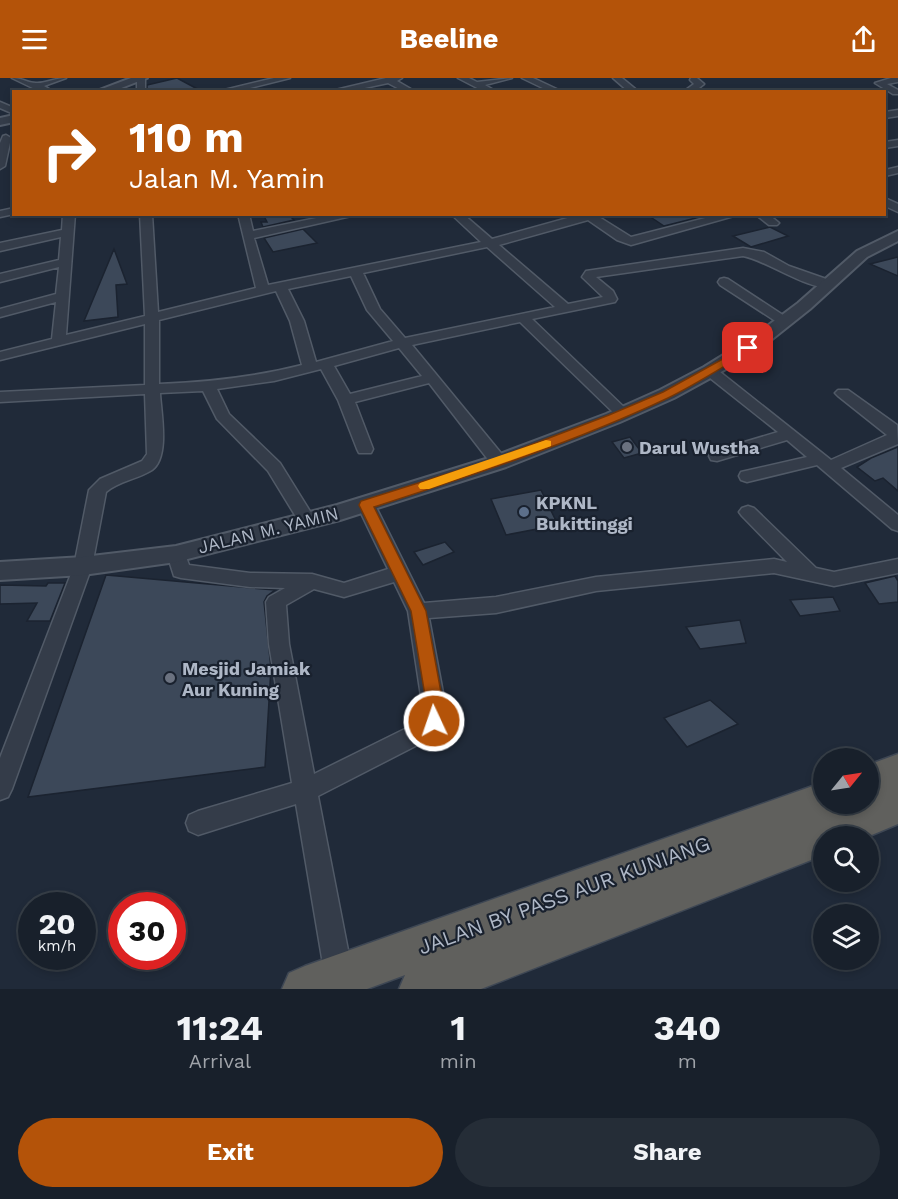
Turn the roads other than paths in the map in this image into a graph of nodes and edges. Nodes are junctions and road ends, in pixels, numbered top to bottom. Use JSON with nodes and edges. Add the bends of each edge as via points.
{"nodes":[{"id":1,"x":16,"y":78,"type":"edge"},
{"id":2,"x":62,"y":78,"type":"edge"},
{"id":3,"x":141,"y":78,"type":"edge"},
{"id":4,"x":284,"y":78,"type":"edge"},
{"id":5,"x":462,"y":78,"type":"edge"},
{"id":6,"x":508,"y":78,"type":"edge"},
{"id":7,"x":526,"y":78,"type":"edge"},
{"id":8,"x":617,"y":78,"type":"edge"},
{"id":9,"x":393,"y":79,"type":"edge"},
{"id":10,"x":898,"y":79,"type":"edge"},
{"id":11,"x":694,"y":80,"type":"dead end"},
{"id":12,"x":477,"y":84,"type":"junction"},
{"id":13,"x":37,"y":86,"type":"junction"},
{"id":14,"x":46,"y":90,"type":"edge"},
{"id":15,"x":105,"y":90,"type":"edge"},
{"id":16,"x":229,"y":90,"type":"edge"},
{"id":17,"x":341,"y":90,"type":"edge"},
{"id":18,"x":409,"y":90,"type":"edge"},
{"id":19,"x":489,"y":90,"type":"edge"},
{"id":20,"x":555,"y":90,"type":"edge"},
{"id":21,"x":632,"y":90,"type":"edge"},
{"id":22,"x":690,"y":90,"type":"edge"},
{"id":23,"x":896,"y":92,"type":"dead end"},
{"id":24,"x":887,"y":135,"type":"dead end"},
{"id":25,"x":6,"y":138,"type":"dead end"},
{"id":26,"x":898,"y":141,"type":"edge"},
{"id":27,"x":0,"y":164,"type":"edge"},
{"id":28,"x":69,"y":216,"type":"edge"},
{"id":29,"x":146,"y":216,"type":"edge"},
{"id":30,"x":243,"y":216,"type":"edge"},
{"id":31,"x":346,"y":216,"type":"edge"},
{"id":32,"x":458,"y":216,"type":"edge"},
{"id":33,"x":584,"y":216,"type":"edge"},
{"id":34,"x":594,"y":216,"type":"edge"},
{"id":35,"x":728,"y":216,"type":"edge"},
{"id":36,"x":762,"y":216,"type":"edge"},
{"id":37,"x":566,"y":218,"type":"edge"},
{"id":38,"x":773,"y":223,"type":"dead end"},
{"id":39,"x":68,"y":232,"type":"junction"},
{"id":40,"x":898,"y":235,"type":"edge"},
{"id":41,"x":247,"y":236,"type":"junction"},
{"id":42,"x":490,"y":243,"type":"junction"},
{"id":43,"x":0,"y":247,"type":"edge"},
{"id":44,"x":66,"y":262,"type":"junction"},
{"id":45,"x":355,"y":270,"type":"junction"},
{"id":46,"x":0,"y":278,"type":"edge"},
{"id":47,"x":724,"y":282,"type":"dead end"},
{"id":48,"x":828,"y":284,"type":"junction"},
{"id":49,"x":280,"y":286,"type":"junction"},
{"id":50,"x":263,"y":290,"type":"junction"},
{"id":51,"x":64,"y":296,"type":"junction"},
{"id":52,"x":566,"y":309,"type":"junction"},
{"id":53,"x":0,"y":313,"type":"edge"},
{"id":54,"x":152,"y":317,"type":"junction"},
{"id":55,"x":523,"y":318,"type":"junction"},
{"id":56,"x":785,"y":321,"type":"junction"},
{"id":57,"x":59,"y":341,"type":"junction"},
{"id":58,"x":402,"y":344,"type":"junction"},
{"id":59,"x":0,"y":356,"type":"edge"},
{"id":60,"x":325,"y":363,"type":"junction"},
{"id":61,"x":310,"y":367,"type":"junction"},
{"id":62,"x":710,"y":371,"type":"junction"},
{"id":63,"x":432,"y":378,"type":"junction"},
{"id":64,"x":208,"y":386,"type":"junction"},
{"id":65,"x":152,"y":388,"type":"junction"},
{"id":66,"x":843,"y":393,"type":"dead end"},
{"id":67,"x":0,"y":397,"type":"edge"},
{"id":68,"x":346,"y":400,"type":"junction"},
{"id":69,"x":623,"y":414,"type":"junction"},
{"id":70,"x":790,"y":434,"type":"junction"},
{"id":71,"x":365,"y":449,"type":"dead end"},
{"id":72,"x":717,"y":456,"type":"dead end"},
{"id":73,"x":499,"y":462,"type":"junction"},
{"id":74,"x":825,"y":463,"type":"junction"},
{"id":75,"x":747,"y":476,"type":"dead end"},
{"id":76,"x":366,"y":505,"type":"junction"},
{"id":77,"x":748,"y":512,"type":"dead end"},
{"id":78,"x":307,"y":521,"type":"junction"},
{"id":79,"x":898,"y":525,"type":"edge"},
{"id":80,"x":176,"y":554,"type":"junction"},
{"id":81,"x":83,"y":566,"type":"junction"},
{"id":82,"x":898,"y":566,"type":"edge"},
{"id":83,"x":0,"y":571,"type":"edge"},
{"id":84,"x":400,"y":573,"type":"junction"},
{"id":85,"x":810,"y":573,"type":"junction"},
{"id":86,"x":312,"y":581,"type":"junction"},
{"id":87,"x":418,"y":611,"type":"junction"},
{"id":88,"x":898,"y":772,"type":"edge"},
{"id":89,"x":879,"y":779,"type":"edge"},
{"id":90,"x":0,"y":789,"type":"edge"},
{"id":91,"x":306,"y":790,"type":"junction"},
{"id":92,"x":898,"y":805,"type":"edge"},
{"id":93,"x":813,"y":806,"type":"edge"},
{"id":94,"x":198,"y":823,"type":"dead end"},
{"id":95,"x":728,"y":855,"type":"junction"},
{"id":96,"x":322,"y":983,"type":"edge"},
{"id":97,"x":422,"y":989,"type":"edge"}],
"edges":[{"from":1,"to":13,"type":"street"},
{"from":2,"to":13,"type":"street"},
{"from":3,"to":15,"type":"street"},
{"from":4,"to":16,"type":"street"},
{"from":5,"to":12,"type":"street"},
{"from":6,"to":12,"type":"street"},
{"from":7,"to":20,"type":"street"},
{"from":8,"to":21,"type":"street"},
{"from":9,"to":17,"type":"street"},
{"from":9,"to":18,"type":"street"},
{"from":10,"to":23,"type":"street","via":[[879,83]]},
{"from":11,"to":22,"type":"street","via":[[700,84]]},
{"from":12,"to":19,"type":"street"},
{"from":13,"to":14,"type":"street"},
{"from":24,"to":26,"type":"street"},
{"from":25,"to":27,"type":"street"},
{"from":28,"to":39,"type":"street"},
{"from":29,"to":54,"type":"street"},
{"from":30,"to":41,"type":"street"},
{"from":31,"to":41,"type":"street"},
{"from":32,"to":42,"type":"street"},
{"from":33,"to":37,"type":"street"},
{"from":34,"to":35,"type":"street","via":[[621,238],[631,241]]},
{"from":36,"to":38,"type":"street"},
{"from":37,"to":42,"type":"street"},
{"from":39,"to":43,"type":"street"},
{"from":39,"to":44,"type":"street"},
{"from":40,"to":48,"type":"street","name":"JALAN M. YAMIN","via":[[862,254]]},
{"from":41,"to":50,"type":"street"},
{"from":42,"to":45,"type":"street"},
{"from":42,"to":52,"type":"street"},
{"from":44,"to":46,"type":"street"},
{"from":44,"to":51,"type":"street"},
{"from":45,"to":49,"type":"street"},
{"from":45,"to":58,"type":"street","via":[[374,310]]},
{"from":47,"to":56,"type":"street"},
{"from":48,"to":52,"type":"street","via":[[793,273],[760,255],[743,252],[590,274],[588,278],[610,299]]},
{"from":48,"to":56,"type":"street","name":"JALAN M. YAMIN"},
{"from":49,"to":50,"type":"street"},
{"from":49,"to":61,"type":"street","via":[[297,321]]},
{"from":50,"to":54,"type":"street"},
{"from":51,"to":53,"type":"street"},
{"from":51,"to":57,"type":"street"},
{"from":52,"to":55,"type":"street"},
{"from":54,"to":57,"type":"street"},
{"from":54,"to":65,"type":"street"},
{"from":55,"to":58,"type":"street"},
{"from":55,"to":69,"type":"street"},
{"from":56,"to":62,"type":"street","name":"JALAN M. YAMIN"},
{"from":57,"to":59,"type":"street"},
{"from":58,"to":60,"type":"street"},
{"from":58,"to":63,"type":"street"},
{"from":60,"to":61,"type":"street"},
{"from":60,"to":68,"type":"street"},
{"from":61,"to":64,"type":"street","via":[[274,377]]},
{"from":62,"to":69,"type":"street","name":"JALAN M. YAMIN"},
{"from":62,"to":70,"type":"street"},
{"from":63,"to":68,"type":"street"},
{"from":63,"to":73,"type":"street"},
{"from":64,"to":65,"type":"street"},
{"from":64,"to":78,"type":"street","via":[[222,416],[274,467]]},
{"from":65,"to":67,"type":"street"},
{"from":65,"to":81,"type":"street","via":[[156,454],[148,465],[98,490]]},
{"from":66,"to":74,"type":"street","via":[[896,435],[892,440]]},
{"from":68,"to":71,"type":"street"},
{"from":69,"to":73,"type":"street","name":"JALAN M. YAMIN"},
{"from":70,"to":72,"type":"street"},
{"from":70,"to":74,"type":"street"},
{"from":73,"to":76,"type":"street","name":"JALAN M. YAMIN"},
{"from":74,"to":75,"type":"street"},
{"from":74,"to":79,"type":"street"},
{"from":76,"to":78,"type":"street","name":"JALAN M. YAMIN"},
{"from":76,"to":84,"type":"street"},
{"from":77,"to":85,"type":"street"},
{"from":78,"to":80,"type":"street","name":"JALAN M. YAMIN"},
{"from":80,"to":81,"type":"street","name":"JALAN M. YAMIN"},
{"from":80,"to":86,"type":"street","via":[[181,571],[250,580]]},
{"from":81,"to":83,"type":"street","name":"JALAN M. YAMIN"},
{"from":81,"to":90,"type":"street"},
{"from":82,"to":85,"type":"street","via":[[834,579]]},
{"from":84,"to":86,"type":"street","via":[[344,590]]},
{"from":84,"to":87,"type":"street"},
{"from":85,"to":87,"type":"street","via":[[774,566],[596,584],[496,605]]},
{"from":86,"to":91,"type":"street","via":[[276,602],[279,644]]},
{"from":87,"to":91,"type":"street","via":[[434,721],[428,729]]},
{"from":88,"to":89,"type":"highway"},
{"from":91,"to":94,"type":"street"},
{"from":91,"to":96,"type":"street"},
{"from":92,"to":95,"type":"highway","name":"JALAN BY PASS AUR KUNIANG"},
{"from":93,"to":95,"type":"highway","name":"JALAN BY PASS AUR KUNIANG"},
{"from":95,"to":96,"type":"highway","name":"JALAN BY PASS AUR KUNIANG","via":[[612,876]]},
{"from":95,"to":97,"type":"highway","name":"JALAN BY PASS AUR KUNIANG"}]}
